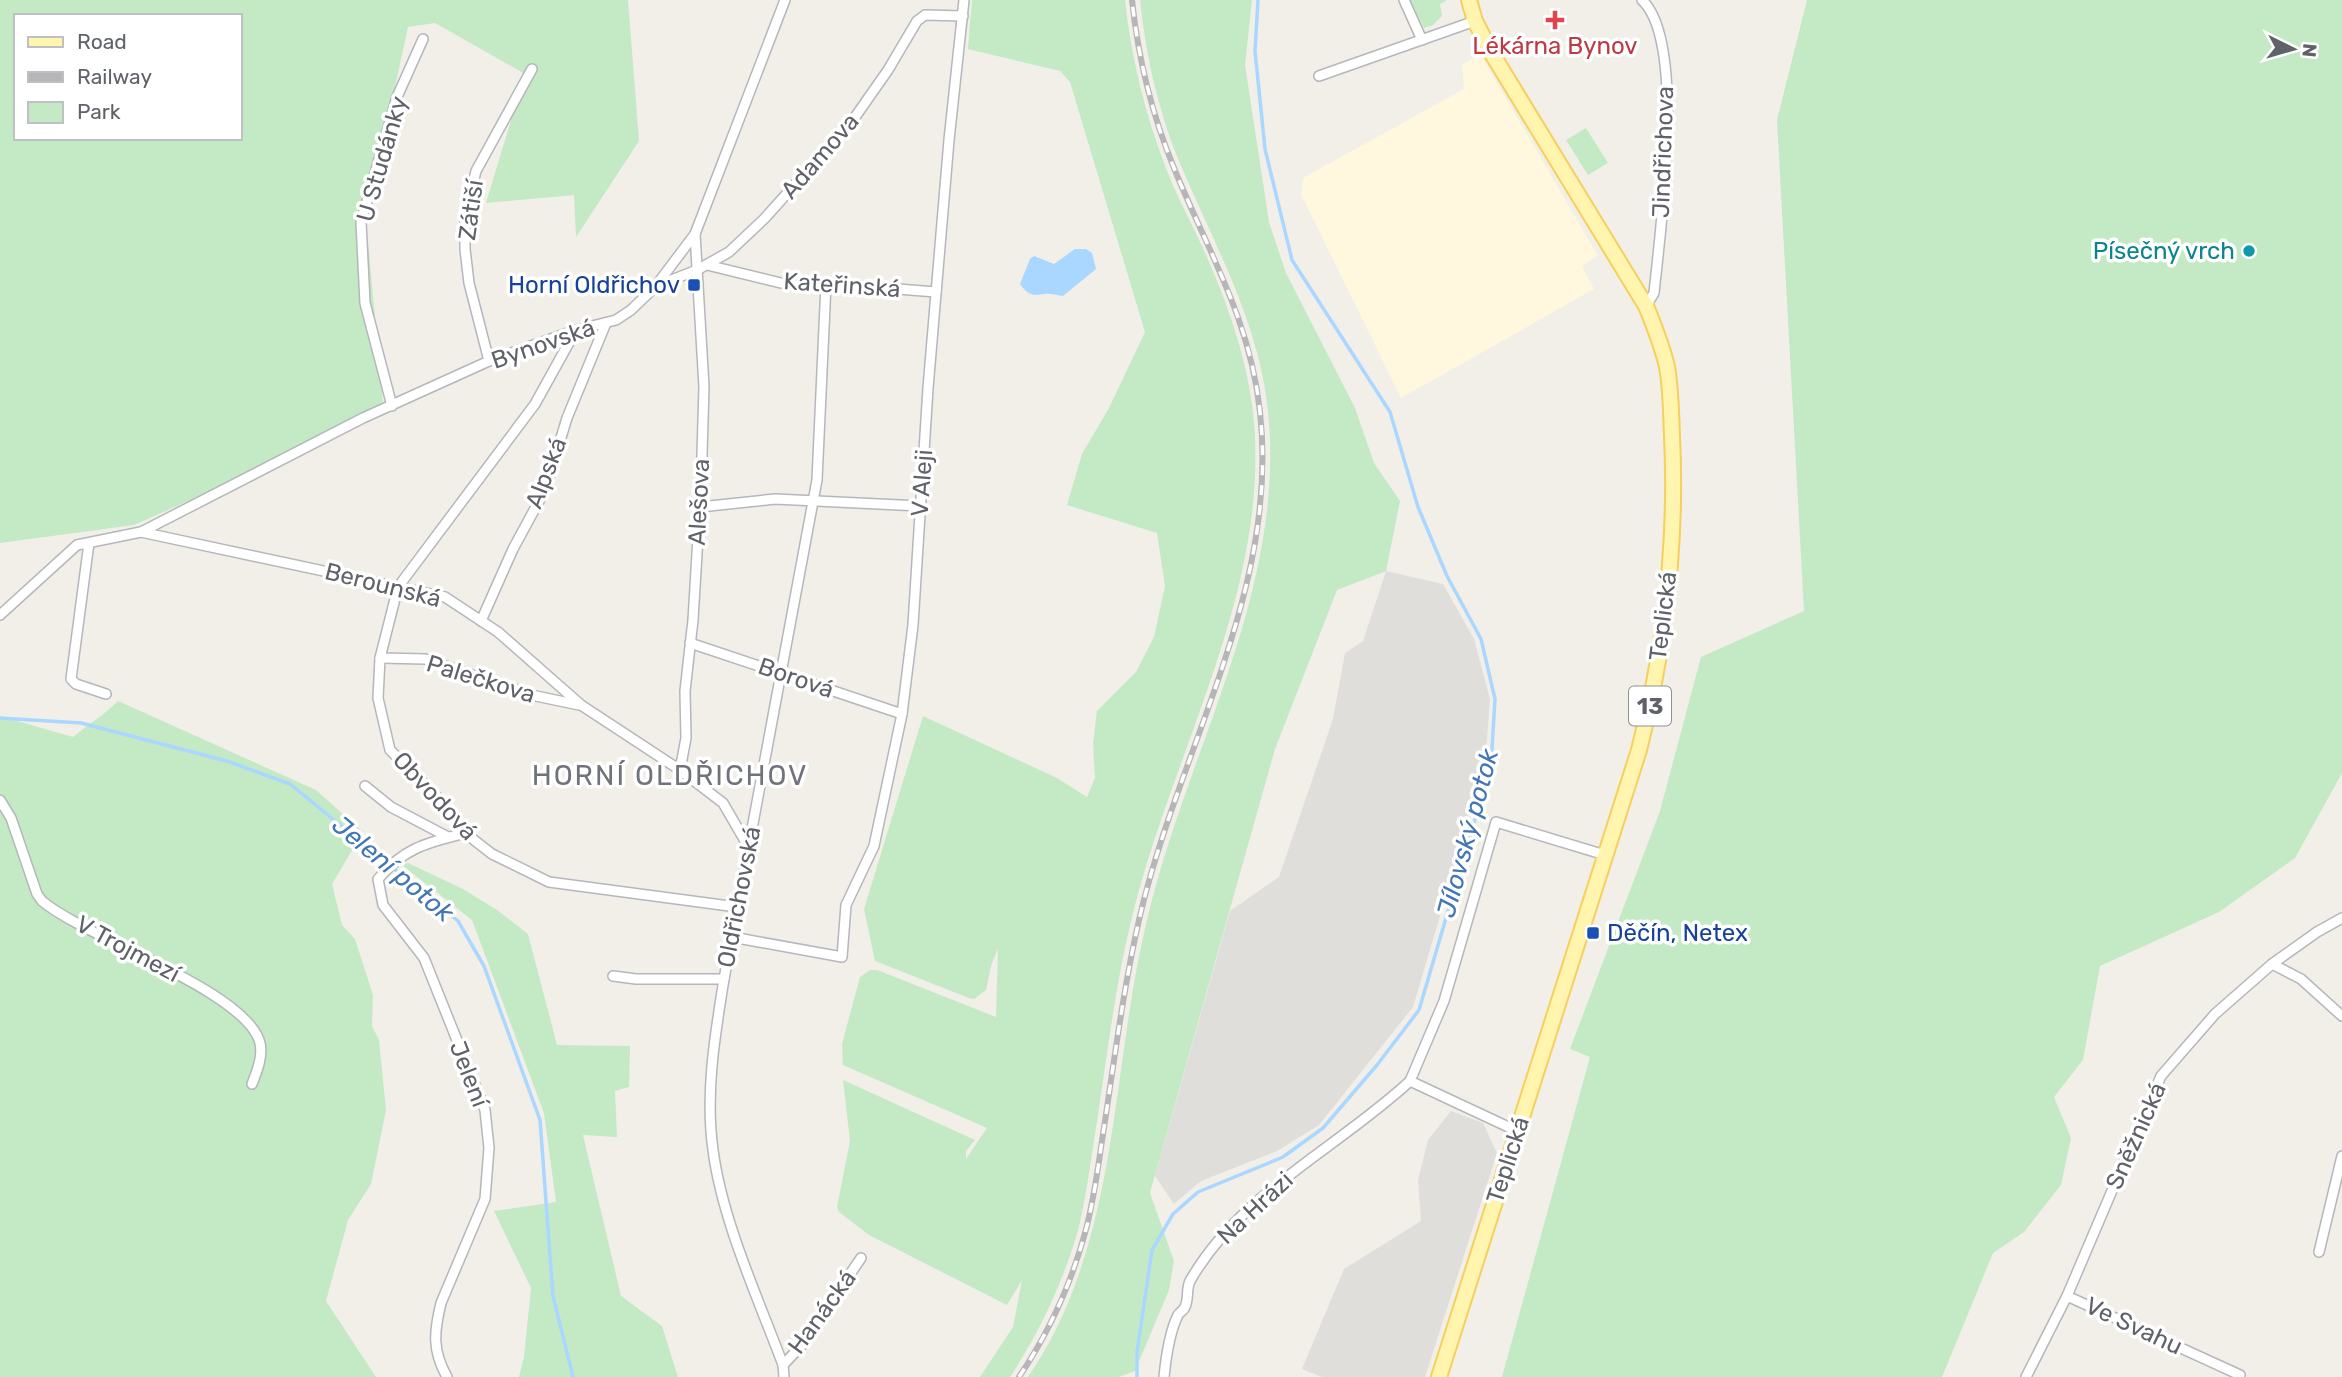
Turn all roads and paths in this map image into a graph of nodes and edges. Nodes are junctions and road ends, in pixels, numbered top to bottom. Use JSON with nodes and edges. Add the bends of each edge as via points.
{"nodes":[{"id":1,"x":785,"y":0,"type":"edge"},
{"id":2,"x":964,"y":0,"type":"edge"},
{"id":3,"x":1404,"y":0,"type":"edge"},
{"id":4,"x":1469,"y":0,"type":"edge"},
{"id":5,"x":1642,"y":0,"type":"edge"},
{"id":6,"x":963,"y":16,"type":"junction"},
{"id":7,"x":1475,"y":21,"type":"junction"},
{"id":8,"x":423,"y":40,"type":"dead end"},
{"id":9,"x":1422,"y":40,"type":"junction"},
{"id":10,"x":531,"y":69,"type":"dead end"},
{"id":11,"x":1319,"y":76,"type":"dead end"},
{"id":12,"x":695,"y":234,"type":"junction"},
{"id":13,"x":707,"y":265,"type":"junction"},
{"id":14,"x":697,"y":270,"type":"junction"},
{"id":15,"x":826,"y":284,"type":"junction"},
{"id":16,"x":655,"y":287,"type":"junction"},
{"id":17,"x":936,"y":292,"type":"junction"},
{"id":18,"x":1646,"y":306,"type":"junction"},
{"id":19,"x":606,"y":323,"type":"junction"},
{"id":20,"x":576,"y":330,"type":"junction"},
{"id":21,"x":489,"y":361,"type":"junction"},
{"id":22,"x":392,"y":405,"type":"junction"},
{"id":23,"x":813,"y":502,"type":"junction"},
{"id":24,"x":920,"y":506,"type":"junction"},
{"id":25,"x":700,"y":507,"type":"junction"},
{"id":26,"x":141,"y":531,"type":"junction"},
{"id":27,"x":89,"y":543,"type":"junction"},
{"id":28,"x":398,"y":587,"type":"junction"},
{"id":29,"x":0,"y":615,"type":"edge"},
{"id":30,"x":481,"y":621,"type":"junction"},
{"id":31,"x":690,"y":643,"type":"junction"},
{"id":32,"x":380,"y":658,"type":"junction"},
{"id":33,"x":782,"y":674,"type":"junction"},
{"id":34,"x":106,"y":694,"type":"dead end"},
{"id":35,"x":581,"y":705,"type":"junction"},
{"id":36,"x":902,"y":714,"type":"junction"},
{"id":37,"x":680,"y":770,"type":"junction"},
{"id":38,"x":365,"y":786,"type":"dead end"},
{"id":39,"x":0,"y":800,"type":"edge"},
{"id":40,"x":465,"y":832,"type":"junction"},
{"id":41,"x":448,"y":837,"type":"junction"},
{"id":42,"x":748,"y":846,"type":"junction"},
{"id":43,"x":1605,"y":855,"type":"junction"},
{"id":44,"x":737,"y":907,"type":"junction"},
{"id":45,"x":2342,"y":918,"type":"edge"},
{"id":46,"x":733,"y":937,"type":"junction"},
{"id":47,"x":2272,"y":964,"type":"junction"},
{"id":48,"x":613,"y":976,"type":"dead end"},
{"id":49,"x":724,"y":979,"type":"junction"},
{"id":50,"x":2342,"y":1016,"type":"edge"},
{"id":51,"x":1410,"y":1081,"type":"junction"},
{"id":52,"x":252,"y":1084,"type":"dead end"},
{"id":53,"x":1517,"y":1131,"type":"junction"},
{"id":54,"x":2342,"y":1156,"type":"edge"},
{"id":55,"x":2319,"y":1252,"type":"dead end"},
{"id":56,"x":861,"y":1258,"type":"dead end"},
{"id":57,"x":2067,"y":1296,"type":"junction"},
{"id":58,"x":783,"y":1365,"type":"junction"},
{"id":59,"x":2241,"y":1375,"type":"dead end"},
{"id":60,"x":447,"y":1377,"type":"edge"},
{"id":61,"x":784,"y":1377,"type":"edge"},
{"id":62,"x":1164,"y":1377,"type":"edge"},
{"id":63,"x":1439,"y":1377,"type":"edge"},
{"id":64,"x":2026,"y":1377,"type":"edge"}],
"edges":[{"from":1,"to":12,"type":"street","name":"Bynovská"},
{"from":2,"to":6,"type":"street","name":"V Aleji"},
{"from":3,"to":9,"type":"street"},
{"from":4,"to":7,"type":"main road","name":"Teplická","number":"13"},
{"from":5,"to":18,"type":"street","name":"Jindřichova","via":[[1657,20],[1661,38],[1668,121],[1654,293]]},
{"from":6,"to":13,"type":"street","name":"Adamova","via":[[925,15],[917,21],[888,70],[829,149],[765,218],[729,252]]},
{"from":6,"to":17,"type":"street","name":"V Aleji"},
{"from":7,"to":9,"type":"street"},
{"from":7,"to":18,"type":"main road","name":"Teplická","number":"13"},
{"from":8,"to":22,"type":"street","name":"U Studánky","via":[[397,97],[361,222],[365,303]]},
{"from":9,"to":11,"type":"street"},
{"from":10,"to":21,"type":"street","name":"Zátiší","via":[[476,171],[465,215],[470,282]]},
{"from":12,"to":14,"type":"street","name":"Alešova"},
{"from":12,"to":16,"type":"street","name":"Bynovská"},
{"from":13,"to":14,"type":"street","name":"Adamova"},
{"from":13,"to":15,"type":"street","name":"Kateřinská","via":[[789,285]]},
{"from":14,"to":16,"type":"street","name":"Adamova"},
{"from":14,"to":25,"type":"street","name":"Alešova","via":[[704,387]]},
{"from":15,"to":17,"type":"street","name":"Kateřinská"},
{"from":15,"to":23,"type":"street","name":"Oldřichovská"},
{"from":16,"to":19,"type":"street","name":"Bynovská","via":[[625,316]]},
{"from":17,"to":24,"type":"street","name":"V Aleji"},
{"from":18,"to":43,"type":"main road","name":"Teplická","number":"13","via":[[1667,369],[1672,534],[1650,707]]},
{"from":19,"to":20,"type":"street","name":"Bynovská"},
{"from":19,"to":30,"type":"street","name":"Alpská","via":[[567,418],[545,490]]},
{"from":20,"to":21,"type":"street","name":"Bynovská"},
{"from":20,"to":28,"type":"street","name":"Obvodová","via":[[535,404]]},
{"from":21,"to":22,"type":"street","name":"Bynovská"},
{"from":22,"to":26,"type":"street","name":"Bynovská"},
{"from":23,"to":24,"type":"street"},
{"from":23,"to":25,"type":"street","via":[[775,499]]},
{"from":23,"to":33,"type":"street","name":"Oldřichovská"},
{"from":24,"to":36,"type":"street","name":"V Aleji","via":[[914,625]]},
{"from":25,"to":31,"type":"street","name":"Alešova"},
{"from":26,"to":27,"type":"street","name":"Berounská"},
{"from":26,"to":28,"type":"street","name":"Berounská"},
{"from":27,"to":29,"type":"street","name":"Berounská","via":[[77,545]]},
{"from":27,"to":34,"type":"street","via":[[71,679]]},
{"from":28,"to":30,"type":"street","name":"Berounská","via":[[445,597]]},
{"from":28,"to":32,"type":"street","name":"Obvodová"},
{"from":30,"to":35,"type":"street","name":"Berounská"},
{"from":31,"to":33,"type":"street","name":"Borová"},
{"from":31,"to":37,"type":"street","name":"Alešova"},
{"from":32,"to":35,"type":"street","name":"Palečkova","via":[[425,659],[536,696]]},
{"from":32,"to":40,"type":"street","name":"Obvodová","via":[[378,698],[390,750]]},
{"from":33,"to":36,"type":"street","name":"Borová"},
{"from":33,"to":42,"type":"street","name":"Oldřichovská"},
{"from":35,"to":37,"type":"street","name":"Berounská"},
{"from":36,"to":46,"type":"street","name":"V Aleji","via":[[874,846],[846,905],[842,957]]},
{"from":37,"to":42,"type":"street","name":"Berounská","via":[[723,803]]},
{"from":38,"to":41,"type":"street","via":[[391,807]]},
{"from":39,"to":52,"type":"street","name":"V Trojmezí","via":[[42,901],[204,990],[248,1022],[261,1052]]},
{"from":40,"to":41,"type":"street","name":"Jelení"},
{"from":40,"to":44,"type":"street","name":"Obvodová","via":[[492,854],[549,882]]},
{"from":41,"to":60,"type":"street","name":"Jelení","via":[[415,847],[378,879],[383,905],[424,958],[485,1110],[489,1148],[485,1199],[438,1318],[437,1359]]},
{"from":42,"to":44,"type":"street","name":"Oldřichovská"},
{"from":43,"to":51,"type":"street","via":[[1496,822],[1444,1001]]},
{"from":43,"to":53,"type":"main road","name":"Teplická","number":"13"},
{"from":44,"to":46,"type":"street","name":"Oldřichovská"},
{"from":45,"to":47,"type":"street","name":"Sněžnická"},
{"from":46,"to":49,"type":"street","name":"Oldřichovská"},
{"from":47,"to":50,"type":"street","via":[[2301,979]]},
{"from":47,"to":57,"type":"street","name":"Sněžnická","via":[[2215,1014],[2161,1076]]},
{"from":48,"to":49,"type":"street"},
{"from":49,"to":58,"type":"street","name":"Oldřichovská","via":[[711,1082],[715,1163],[729,1219]]},
{"from":51,"to":53,"type":"street"},
{"from":51,"to":62,"type":"street","name":"Na Hrázi","via":[[1358,1126],[1270,1189],[1220,1237],[1188,1284],[1185,1307],[1178,1314],[1167,1350]]},
{"from":53,"to":63,"type":"main road","name":"Teplická","number":"13"},
{"from":54,"to":55,"type":"street"},
{"from":56,"to":58,"type":"street","name":"Hanácká"},
{"from":57,"to":59,"type":"street","name":"Ve Svahu"},
{"from":57,"to":64,"type":"street","name":"Sněžnická"},
{"from":58,"to":61,"type":"street","name":"Oldřichovská"}]}
